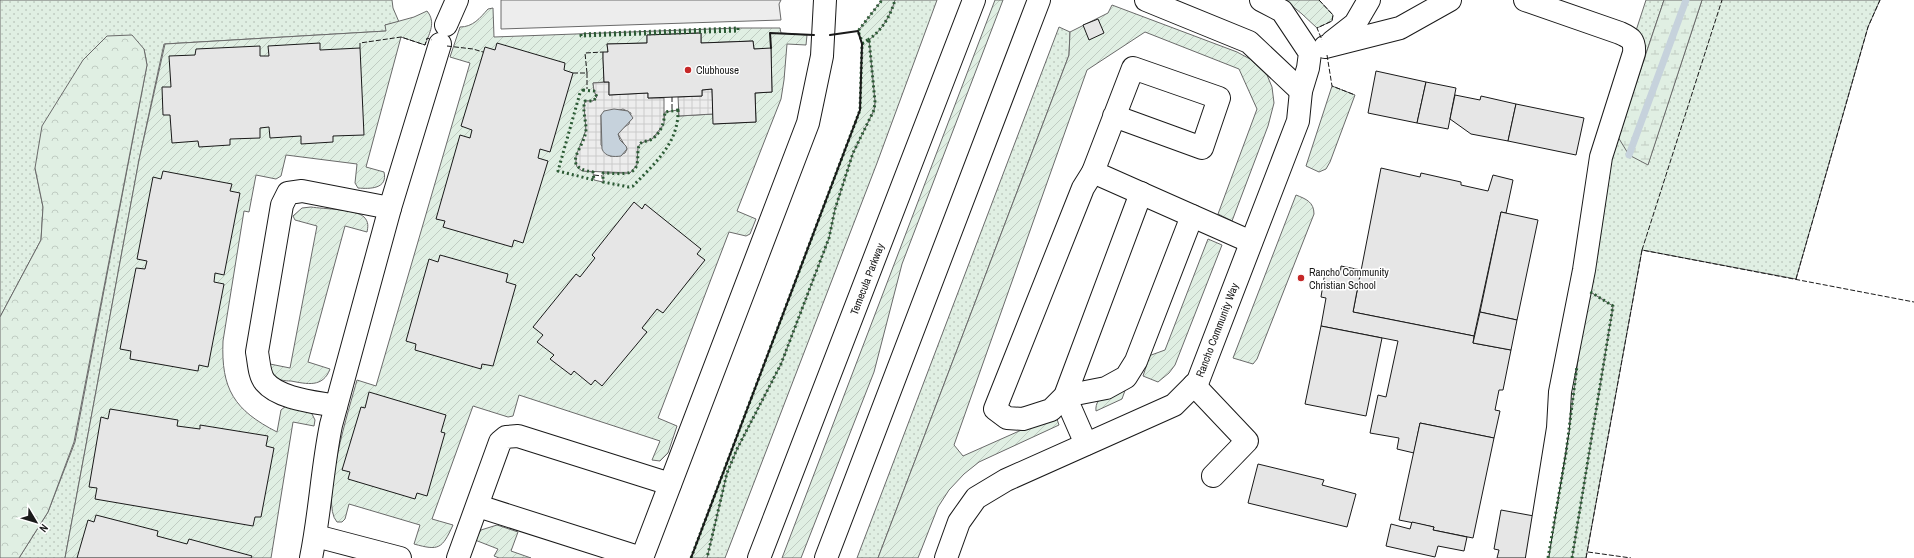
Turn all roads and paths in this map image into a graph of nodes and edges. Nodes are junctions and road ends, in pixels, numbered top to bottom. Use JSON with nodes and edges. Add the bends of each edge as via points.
{"nodes":[{"id":1,"x":457,"y":0,"type":"edge"},
{"id":2,"x":825,"y":0,"type":"edge"},
{"id":3,"x":974,"y":0,"type":"edge"},
{"id":4,"x":1039,"y":0,"type":"edge"},
{"id":5,"x":1146,"y":0,"type":"edge"},
{"id":6,"x":1261,"y":0,"type":"edge"},
{"id":7,"x":1369,"y":0,"type":"edge"},
{"id":8,"x":1450,"y":0,"type":"edge"},
{"id":9,"x":1525,"y":0,"type":"edge"},
{"id":10,"x":1318,"y":50,"type":"junction"},
{"id":11,"x":1278,"y":69,"type":"junction"},
{"id":12,"x":1301,"y":91,"type":"junction"},
{"id":13,"x":1114,"y":116,"type":"junction"},
{"id":14,"x":1093,"y":172,"type":"junction"},
{"id":15,"x":1141,"y":193,"type":"junction"},
{"id":16,"x":390,"y":208,"type":"junction"},
{"id":17,"x":1192,"y":216,"type":"junction"},
{"id":18,"x":1251,"y":242,"type":"junction"},
{"id":19,"x":1194,"y":385,"type":"junction"},
{"id":20,"x":1065,"y":396,"type":"junction"},
{"id":21,"x":336,"y":406,"type":"junction"},
{"id":22,"x":1086,"y":444,"type":"junction"},
{"id":23,"x":1213,"y":476,"type":"dead end"},
{"id":24,"x":670,"y":484,"type":"junction"},
{"id":25,"x":478,"y":506,"type":"junction"},
{"id":26,"x":316,"y":536,"type":"junction"},
{"id":27,"x":311,"y":558,"type":"edge"},
{"id":28,"x":400,"y":558,"type":"edge"},
{"id":29,"x":458,"y":558,"type":"edge"},
{"id":30,"x":641,"y":558,"type":"edge"},
{"id":31,"x":759,"y":558,"type":"edge"},
{"id":32,"x":826,"y":558,"type":"edge"},
{"id":33,"x":946,"y":558,"type":"edge"},
{"id":34,"x":1537,"y":558,"type":"edge"}],
"edges":[{"from":1,"to":16,"type":"main road","via":[[443,34]]},
{"from":2,"to":24,"type":"main road","via":[[822,56],[808,123]]},
{"from":3,"to":31,"type":"main road","name":"Temecula Parkway"},
{"from":4,"to":32,"type":"main road"},
{"from":5,"to":11,"type":"main road","via":[[1249,42]]},
{"from":6,"to":10,"type":"main road","via":[[1282,11]]},
{"from":7,"to":10,"type":"main road","via":[[1355,24]]},
{"from":8,"to":10,"type":"main road","via":[[1400,28]]},
{"from":9,"to":34,"type":"main road","via":[[1620,33],[1631,38],[1635,44],[1601,157],[1584,270],[1560,392],[1558,428]]},
{"from":10,"to":11,"type":"main road"},
{"from":10,"to":12,"type":"main road","name":"Rancho Community Way","via":[[1308,68]]},
{"from":11,"to":12,"type":"main road"},
{"from":12,"to":18,"type":"main road","name":"Rancho Community Way","via":[[1298,121]]},
{"from":13,"to":13,"type":"main road","via":[[1133,68],[1219,98],[1202,148]]},
{"from":13,"to":14,"type":"main road"},
{"from":14,"to":15,"type":"main road"},
{"from":14,"to":20,"type":"main road","via":[[1082,188],[995,409],[1007,418],[1023,419],[1051,410]]},
{"from":15,"to":17,"type":"main road"},
{"from":15,"to":20,"type":"main road"},
{"from":16,"to":21,"type":"main road"},
{"from":16,"to":21,"type":"main road","via":[[302,191],[288,193],[282,205],[257,352],[260,369],[265,382],[277,392]]},
{"from":17,"to":18,"type":"main road"},
{"from":17,"to":20,"type":"main road","via":[[1136,361],[1126,377],[1106,388]]},
{"from":18,"to":19,"type":"main road","name":"Rancho Community Way","via":[[1198,381]]},
{"from":19,"to":22,"type":"main road","name":"Rancho Community Way","via":[[1174,405]]},
{"from":19,"to":23,"type":"main road","via":[[1247,441]]},
{"from":20,"to":22,"type":"main road"},
{"from":21,"to":26,"type":"main road","via":[[325,454]]},
{"from":22,"to":33,"type":"main road","name":"Rancho Community Way","via":[[1006,480],[976,498],[959,522]]},
{"from":24,"to":25,"type":"main road","via":[[518,436],[506,437],[500,442]]},
{"from":24,"to":30,"type":"main road"},
{"from":25,"to":29,"type":"main road"},
{"from":25,"to":30,"type":"main road"},
{"from":26,"to":27,"type":"main road"},
{"from":26,"to":28,"type":"main road"}]}
